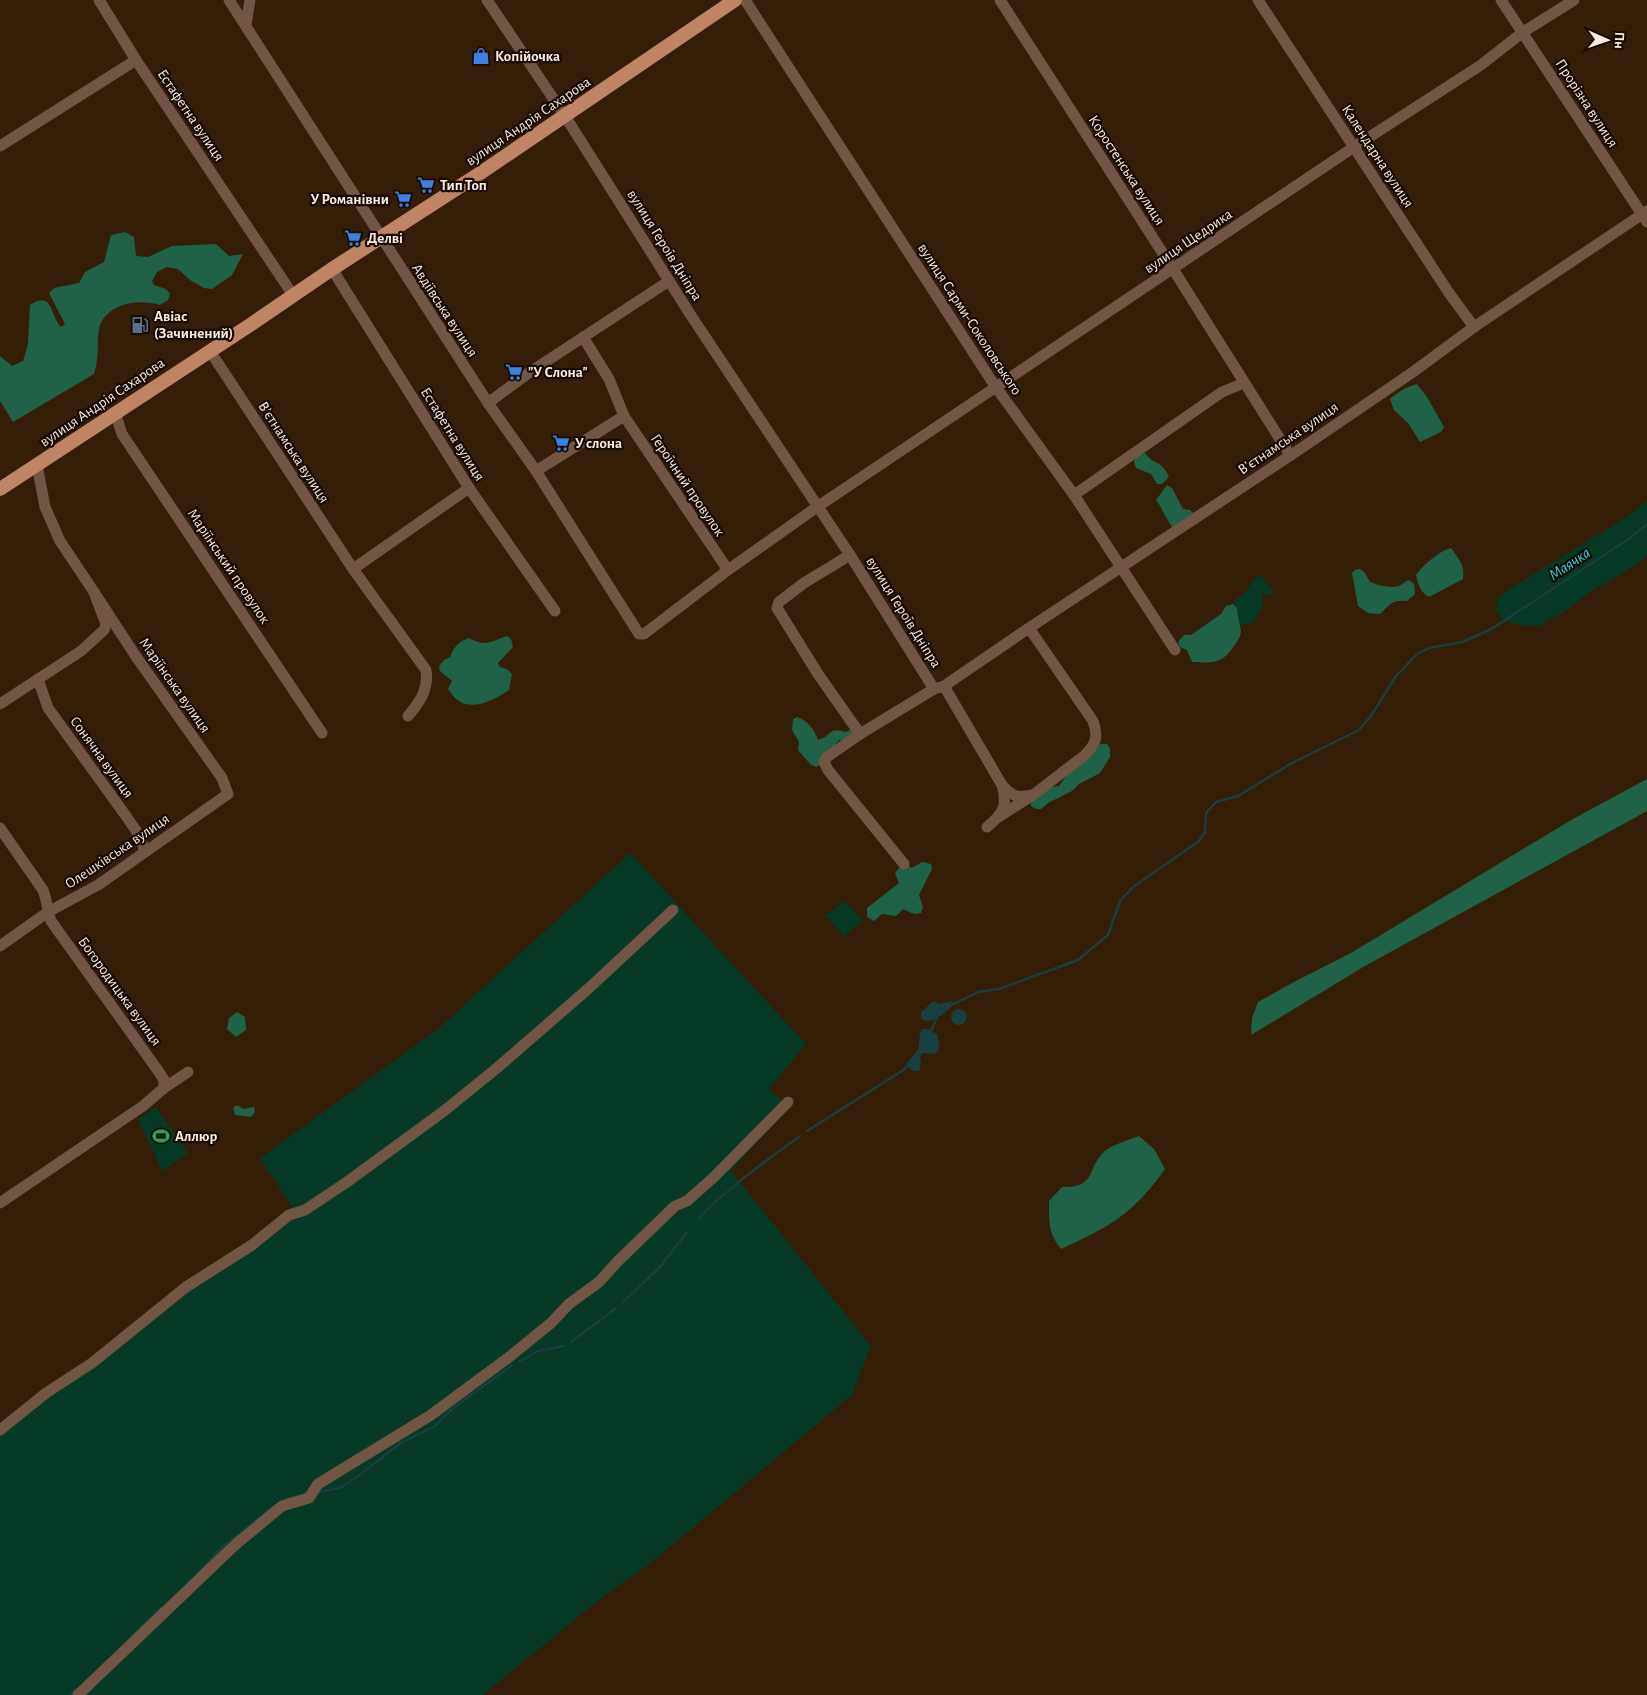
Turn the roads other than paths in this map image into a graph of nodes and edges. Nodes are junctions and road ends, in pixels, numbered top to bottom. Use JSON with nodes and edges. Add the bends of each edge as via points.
{"nodes":[{"id":1,"x":99,"y":0,"type":"edge"},
{"id":2,"x":230,"y":0,"type":"edge"},
{"id":3,"x":250,"y":0,"type":"edge"},
{"id":4,"x":487,"y":0,"type":"edge"},
{"id":5,"x":735,"y":0,"type":"edge"},
{"id":6,"x":745,"y":0,"type":"edge"},
{"id":7,"x":1000,"y":0,"type":"edge"},
{"id":8,"x":1258,"y":0,"type":"edge"},
{"id":9,"x":1501,"y":0,"type":"edge"},
{"id":10,"x":1574,"y":0,"type":"edge"},
{"id":11,"x":246,"y":25,"type":"junction"},
{"id":12,"x":1523,"y":32,"type":"junction"},
{"id":13,"x":136,"y":60,"type":"junction"},
{"id":14,"x":565,"y":116,"type":"junction"},
{"id":15,"x":0,"y":146,"type":"edge"},
{"id":16,"x":1354,"y":147,"type":"junction"},
{"id":17,"x":1645,"y":216,"type":"edge"},
{"id":18,"x":382,"y":238,"type":"junction"},
{"id":19,"x":332,"y":269,"type":"junction"},
{"id":20,"x":1173,"y":269,"type":"junction"},
{"id":21,"x":669,"y":281,"type":"junction"},
{"id":22,"x":293,"y":295,"type":"junction"},
{"id":23,"x":1474,"y":327,"type":"junction"},
{"id":24,"x":583,"y":338,"type":"junction"},
{"id":25,"x":210,"y":351,"type":"junction"},
{"id":26,"x":1244,"y":383,"type":"junction"},
{"id":27,"x":995,"y":386,"type":"junction"},
{"id":28,"x":488,"y":403,"type":"junction"},
{"id":29,"x":115,"y":413,"type":"junction"},
{"id":30,"x":624,"y":416,"type":"junction"},
{"id":31,"x":1290,"y":455,"type":"junction"},
{"id":32,"x":37,"y":466,"type":"junction"},
{"id":33,"x":536,"y":471,"type":"junction"},
{"id":34,"x":469,"y":488,"type":"junction"},
{"id":35,"x":0,"y":490,"type":"edge"},
{"id":36,"x":1074,"y":495,"type":"junction"},
{"id":37,"x":817,"y":507,"type":"junction"},
{"id":38,"x":850,"y":555,"type":"junction"},
{"id":39,"x":1120,"y":568,"type":"junction"},
{"id":40,"x":353,"y":569,"type":"junction"},
{"id":41,"x":728,"y":570,"type":"junction"},
{"id":42,"x":94,"y":592,"type":"junction"},
{"id":43,"x":555,"y":611,"type":"dead end"},
{"id":44,"x":1028,"y":628,"type":"junction"},
{"id":45,"x":1175,"y":650,"type":"dead end"},
{"id":46,"x":38,"y":679,"type":"junction"},
{"id":47,"x":939,"y":688,"type":"junction"},
{"id":48,"x":0,"y":704,"type":"edge"},
{"id":49,"x":408,"y":716,"type":"dead end"},
{"id":50,"x":322,"y":732,"type":"dead end"},
{"id":51,"x":860,"y":734,"type":"junction"},
{"id":52,"x":1002,"y":785,"type":"junction"},
{"id":53,"x":1033,"y":795,"type":"junction"},
{"id":54,"x":226,"y":796,"type":"joint"},
{"id":55,"x":1000,"y":816,"type":"junction"},
{"id":56,"x":987,"y":827,"type":"dead end"},
{"id":57,"x":0,"y":828,"type":"edge"},
{"id":58,"x":145,"y":851,"type":"junction"},
{"id":59,"x":904,"y":864,"type":"dead end"},
{"id":60,"x":673,"y":910,"type":"dead end"},
{"id":61,"x":48,"y":912,"type":"junction"},
{"id":62,"x":0,"y":946,"type":"edge"},
{"id":63,"x":188,"y":1072,"type":"dead end"},
{"id":64,"x":164,"y":1088,"type":"junction"},
{"id":65,"x":788,"y":1102,"type":"dead end"},
{"id":66,"x":0,"y":1203,"type":"edge"},
{"id":67,"x":0,"y":1430,"type":"edge"},
{"id":68,"x":78,"y":1695,"type":"edge"}],
"edges":[{"from":1,"to":13,"type":"street","name":"Естафетна вулиця"},
{"from":2,"to":11,"type":"street","name":"Авдіївська вулиця"},
{"from":3,"to":11,"type":"street"},
{"from":4,"to":14,"type":"street","name":"вулиця Героїв Дніпра"},
{"from":5,"to":14,"type":"main road","name":"вулиця Андрія Сахарова"},
{"from":6,"to":27,"type":"street","name":"вулиця Сарми-Соколовського"},
{"from":7,"to":20,"type":"street","name":"Коростенська вулиця"},
{"from":8,"to":16,"type":"street","name":"Календарна вулиця"},
{"from":9,"to":12,"type":"street","name":"Прорізна вулиця"},
{"from":10,"to":12,"type":"street","name":"вулиця Щедрика"},
{"from":11,"to":18,"type":"street","name":"Авдіївська вулиця"},
{"from":12,"to":16,"type":"street","name":"вулиця Щедрика","via":[[1481,65]]},
{"from":12,"to":17,"type":"street","name":"Прорізна вулиця"},
{"from":13,"to":15,"type":"street"},
{"from":13,"to":22,"type":"street","name":"Естафетна вулиця"},
{"from":14,"to":18,"type":"main road","name":"вулиця Андрія Сахарова"},
{"from":14,"to":21,"type":"street","name":"вулиця Героїв Дніпра"},
{"from":16,"to":20,"type":"street","name":"вулиця Щедрика"},
{"from":16,"to":23,"type":"street","name":"Календарна вулиця"},
{"from":17,"to":23,"type":"street","name":"Вʼєтнамська вулиця"},
{"from":18,"to":19,"type":"main road","name":"вулиця Андрія Сахарова"},
{"from":18,"to":28,"type":"street","name":"Авдіївська вулиця"},
{"from":19,"to":22,"type":"main road","name":"вулиця Андрія Сахарова"},
{"from":19,"to":34,"type":"street","name":"Естафетна вулиця"},
{"from":20,"to":26,"type":"street","name":"Коростенська вулиця"},
{"from":20,"to":27,"type":"street","name":"вулиця Щедрика"},
{"from":21,"to":24,"type":"street"},
{"from":21,"to":37,"type":"street","name":"вулиця Героїв Дніпра"},
{"from":22,"to":25,"type":"main road","name":"вулиця Андрія Сахарова"},
{"from":23,"to":31,"type":"street","name":"Вʼєтнамська вулиця"},
{"from":24,"to":28,"type":"street"},
{"from":24,"to":30,"type":"street","name":"Героїчний провулок","via":[[609,378]]},
{"from":25,"to":29,"type":"main road","name":"вулиця Андрія Сахарова"},
{"from":25,"to":40,"type":"street","name":"Вʼєтнамська вулиця"},
{"from":26,"to":31,"type":"street","name":"Коростенська вулиця"},
{"from":26,"to":36,"type":"street","via":[[1222,392]]},
{"from":27,"to":36,"type":"street","name":"вулиця Сарми-Соколовського"},
{"from":27,"to":37,"type":"street","name":"вулиця Щедрика"},
{"from":28,"to":33,"type":"street","name":"Авдіївська вулиця"},
{"from":29,"to":32,"type":"main road","name":"вулиця Андрія Сахарова"},
{"from":29,"to":50,"type":"street","name":"Маріїнський провулок","via":[[122,434]]},
{"from":30,"to":33,"type":"street"},
{"from":30,"to":41,"type":"street","name":"Героїчний провулок"},
{"from":31,"to":39,"type":"street","name":"Вʼєтнамська вулиця"},
{"from":32,"to":35,"type":"main road","name":"вулиця Андрія Сахарова"},
{"from":32,"to":42,"type":"street","via":[[45,507],[60,541]]},
{"from":33,"to":41,"type":"street","name":"Авдіївська вулиця","via":[[640,634]]},
{"from":34,"to":40,"type":"street"},
{"from":34,"to":43,"type":"street","name":"Естафетна вулиця"},
{"from":36,"to":39,"type":"street","name":"вулиця Сарми-Соколовського"},
{"from":37,"to":38,"type":"street","name":"вулиця Героїв Дніпра"},
{"from":37,"to":41,"type":"street"},
{"from":38,"to":47,"type":"street","name":"вулиця Героїв Дніпра"},
{"from":38,"to":51,"type":"street","via":[[804,583],[777,604],[777,608]]},
{"from":39,"to":44,"type":"street","name":"Вʼєтнамська вулиця"},
{"from":39,"to":45,"type":"street","name":"вулиця Сарми-Соколовського"},
{"from":40,"to":49,"type":"street","name":"Вʼєтнамська вулиця","via":[[426,670],[428,679],[424,694]]},
{"from":42,"to":46,"type":"street","via":[[106,624],[104,630],[81,652]]},
{"from":42,"to":54,"type":"street","name":"Маріїнська вулиця","via":[[222,778]]},
{"from":44,"to":47,"type":"street","name":"Вʼєтнамська вулиця"},
{"from":44,"to":53,"type":"street","via":[[1093,721],[1097,732],[1097,740],[1085,755]]},
{"from":46,"to":48,"type":"street"},
{"from":46,"to":58,"type":"street","name":"Сонячна вулиця","via":[[48,708],[139,835]]},
{"from":47,"to":51,"type":"street","name":"Вʼєтнамська вулиця"},
{"from":47,"to":52,"type":"street","name":"вулиця Героїв Дніпра"},
{"from":51,"to":59,"type":"street","name":"Вʼєтнамська вулиця","via":[[827,756],[824,762]]},
{"from":52,"to":53,"type":"street","via":[[1018,798]]},
{"from":52,"to":55,"type":"street","name":"вулиця Героїв Дніпра","via":[[1006,798]]},
{"from":53,"to":55,"type":"street"},
{"from":54,"to":58,"type":"street","name":"Олешківська вулиця"},
{"from":55,"to":56,"type":"street"},
{"from":57,"to":61,"type":"street","name":"Богородицька вулиця","via":[[43,890]]},
{"from":58,"to":61,"type":"street","name":"Олешківська вулиця","via":[[98,885]]},
{"from":60,"to":67,"type":"street","via":[[497,1068],[444,1111],[347,1182],[305,1210],[289,1215],[252,1245],[186,1286],[92,1363]]},
{"from":61,"to":62,"type":"street","name":"Олешківська вулиця"},
{"from":61,"to":64,"type":"street","name":"Богородицька вулиця","via":[[51,921],[159,1072]]},
{"from":63,"to":64,"type":"street"},
{"from":64,"to":66,"type":"street","via":[[143,1106]]},
{"from":65,"to":68,"type":"street","via":[[714,1177],[687,1201],[675,1206],[599,1282],[569,1304],[551,1323],[431,1415],[318,1484],[309,1498],[282,1506],[235,1545]]}]}
